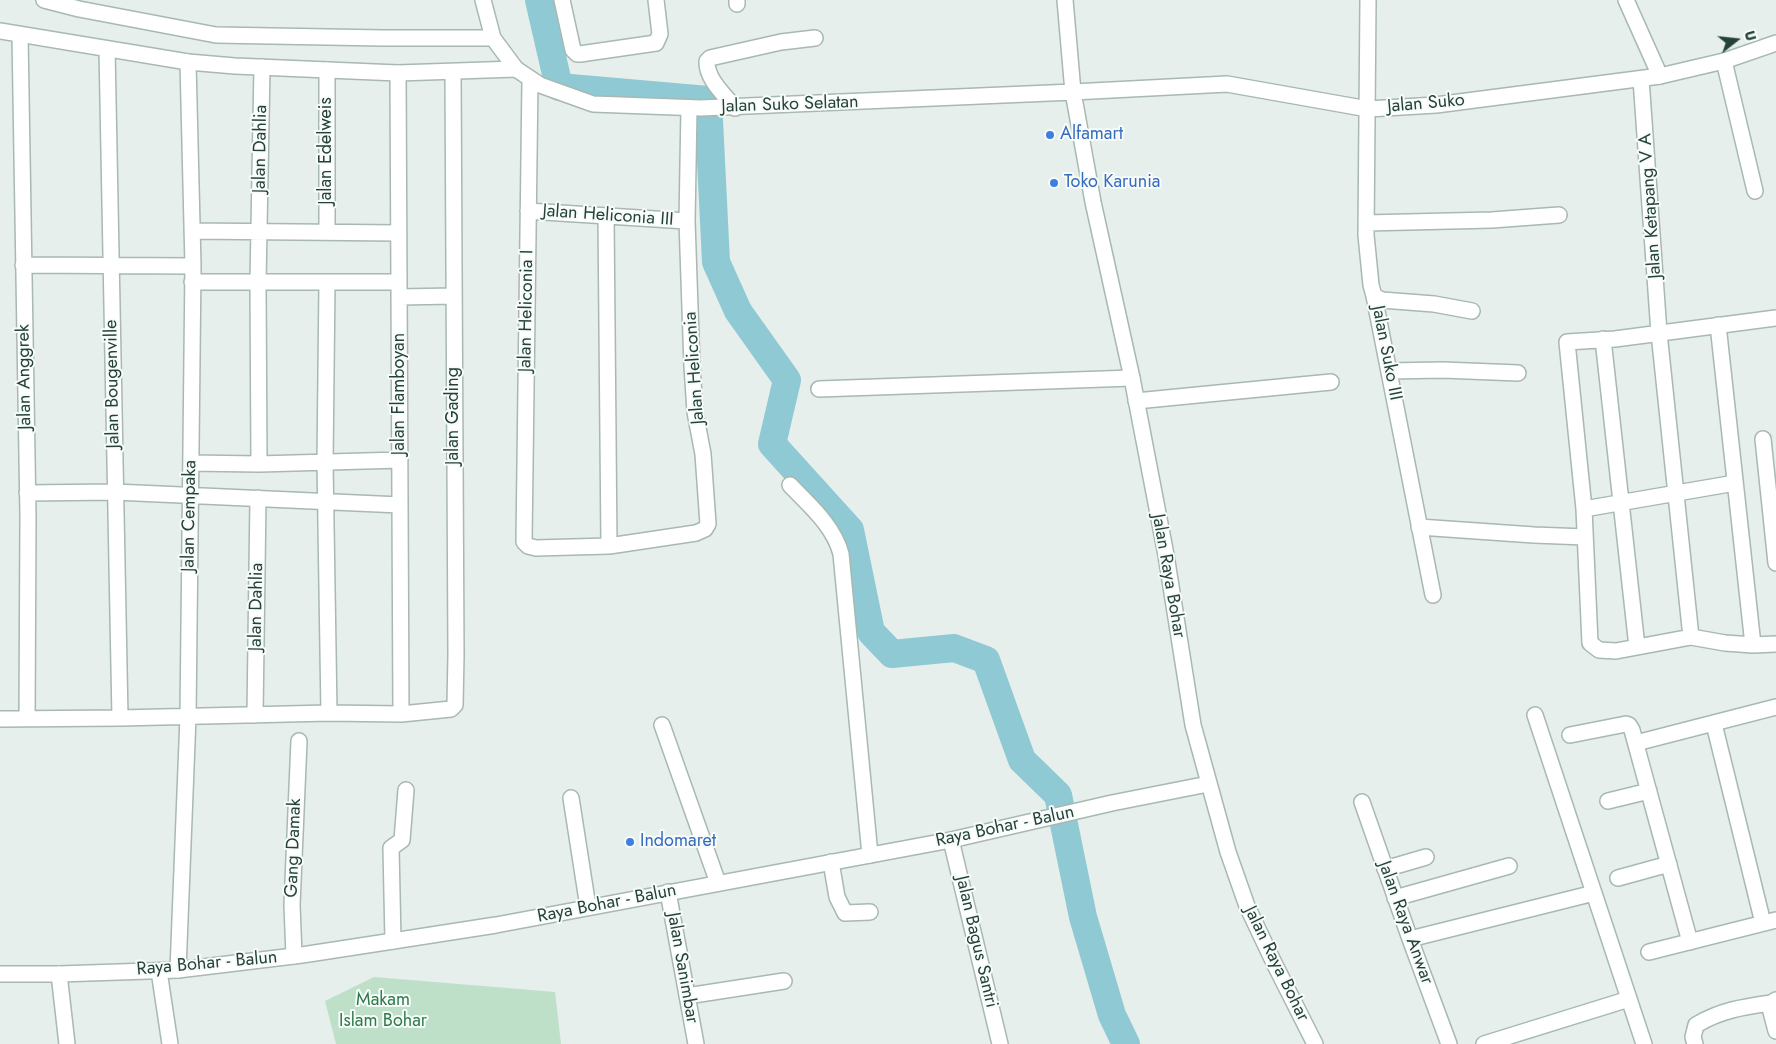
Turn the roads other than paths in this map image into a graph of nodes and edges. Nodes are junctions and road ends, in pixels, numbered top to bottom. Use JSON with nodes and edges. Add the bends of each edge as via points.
{"nodes":[{"id":1,"x":44,"y":0,"type":"edge"},
{"id":2,"x":483,"y":0,"type":"edge"},
{"id":3,"x":562,"y":0,"type":"edge"},
{"id":4,"x":656,"y":0,"type":"edge"},
{"id":5,"x":1066,"y":0,"type":"edge"},
{"id":6,"x":1368,"y":0,"type":"edge"},
{"id":7,"x":1626,"y":0,"type":"edge"},
{"id":8,"x":0,"y":31,"type":"edge"},
{"id":9,"x":20,"y":35,"type":"junction"},
{"id":10,"x":493,"y":38,"type":"junction"},
{"id":11,"x":815,"y":38,"type":"dead end"},
{"id":12,"x":1776,"y":43,"type":"edge"},
{"id":13,"x":107,"y":49,"type":"junction"},
{"id":14,"x":1724,"y":60,"type":"junction"},
{"id":15,"x":188,"y":62,"type":"junction"},
{"id":16,"x":262,"y":67,"type":"junction"},
{"id":17,"x":327,"y":70,"type":"junction"},
{"id":18,"x":516,"y":70,"type":"junction"},
{"id":19,"x":453,"y":72,"type":"junction"},
{"id":20,"x":398,"y":73,"type":"junction"},
{"id":21,"x":1660,"y":76,"type":"junction"},
{"id":22,"x":1641,"y":79,"type":"junction"},
{"id":23,"x":530,"y":80,"type":"junction"},
{"id":24,"x":1072,"y":92,"type":"junction"},
{"id":25,"x":695,"y":108,"type":"junction"},
{"id":26,"x":730,"y":108,"type":"junction"},
{"id":27,"x":1368,"y":109,"type":"junction"},
{"id":28,"x":1755,"y":191,"type":"dead end"},
{"id":29,"x":528,"y":211,"type":"junction"},
{"id":30,"x":1559,"y":215,"type":"dead end"},
{"id":31,"x":606,"y":216,"type":"junction"},
{"id":32,"x":688,"y":221,"type":"junction"},
{"id":33,"x":1366,"y":223,"type":"junction"},
{"id":34,"x":192,"y":231,"type":"junction"},
{"id":35,"x":259,"y":232,"type":"junction"},
{"id":36,"x":327,"y":232,"type":"junction"},
{"id":37,"x":399,"y":233,"type":"junction"},
{"id":38,"x":23,"y":265,"type":"junction"},
{"id":39,"x":110,"y":265,"type":"junction"},
{"id":40,"x":192,"y":266,"type":"junction"},
{"id":41,"x":192,"y":282,"type":"junction"},
{"id":42,"x":258,"y":282,"type":"junction"},
{"id":43,"x":327,"y":282,"type":"junction"},
{"id":44,"x":399,"y":282,"type":"junction"},
{"id":45,"x":454,"y":296,"type":"junction"},
{"id":46,"x":1374,"y":296,"type":"junction"},
{"id":47,"x":399,"y":297,"type":"junction"},
{"id":48,"x":1472,"y":311,"type":"dead end"},
{"id":49,"x":1776,"y":318,"type":"edge"},
{"id":50,"x":1718,"y":325,"type":"junction"},
{"id":51,"x":1659,"y":333,"type":"junction"},
{"id":52,"x":1603,"y":339,"type":"junction"},
{"id":53,"x":1389,"y":371,"type":"junction"},
{"id":54,"x":1518,"y":373,"type":"dead end"},
{"id":55,"x":1132,"y":378,"type":"junction"},
{"id":56,"x":1330,"y":382,"type":"dead end"},
{"id":57,"x":819,"y":389,"type":"dead end"},
{"id":58,"x":1136,"y":401,"type":"junction"},
{"id":59,"x":1763,"y":439,"type":"dead end"},
{"id":60,"x":400,"y":460,"type":"junction"},
{"id":61,"x":325,"y":462,"type":"junction"},
{"id":62,"x":191,"y":463,"type":"junction"},
{"id":63,"x":259,"y":464,"type":"junction"},
{"id":64,"x":1735,"y":483,"type":"junction"},
{"id":65,"x":790,"y":485,"type":"dead end"},
{"id":66,"x":115,"y":492,"type":"junction"},
{"id":67,"x":27,"y":493,"type":"junction"},
{"id":68,"x":1676,"y":493,"type":"junction"},
{"id":69,"x":190,"y":495,"type":"junction"},
{"id":70,"x":258,"y":498,"type":"junction"},
{"id":71,"x":326,"y":501,"type":"junction"},
{"id":72,"x":1621,"y":503,"type":"junction"},
{"id":73,"x":400,"y":504,"type":"junction"},
{"id":74,"x":1584,"y":509,"type":"junction"},
{"id":75,"x":1419,"y":527,"type":"junction"},
{"id":76,"x":1585,"y":537,"type":"junction"},
{"id":77,"x":609,"y":546,"type":"junction"},
{"id":78,"x":1776,"y":563,"type":"edge"},
{"id":79,"x":1433,"y":595,"type":"dead end"},
{"id":80,"x":1691,"y":637,"type":"junction"},
{"id":81,"x":1776,"y":644,"type":"edge"},
{"id":82,"x":1753,"y":645,"type":"junction"},
{"id":83,"x":1637,"y":647,"type":"junction"},
{"id":84,"x":1776,"y":708,"type":"edge"},
{"id":85,"x":329,"y":714,"type":"junction"},
{"id":86,"x":401,"y":714,"type":"junction"},
{"id":87,"x":256,"y":715,"type":"junction"},
{"id":88,"x":1535,"y":715,"type":"dead end"},
{"id":89,"x":120,"y":718,"type":"junction"},
{"id":90,"x":0,"y":719,"type":"edge"},
{"id":91,"x":27,"y":719,"type":"junction"},
{"id":92,"x":188,"y":723,"type":"junction"},
{"id":93,"x":1714,"y":724,"type":"junction"},
{"id":94,"x":662,"y":725,"type":"dead end"},
{"id":95,"x":1570,"y":735,"type":"dead end"},
{"id":96,"x":299,"y":741,"type":"dead end"},
{"id":97,"x":1636,"y":743,"type":"junction"},
{"id":98,"x":1208,"y":784,"type":"junction"},
{"id":99,"x":406,"y":790,"type":"dead end"},
{"id":100,"x":1649,"y":791,"type":"junction"},
{"id":101,"x":571,"y":798,"type":"dead end"},
{"id":102,"x":1608,"y":800,"type":"dead end"},
{"id":103,"x":1362,"y":802,"type":"dead end"},
{"id":104,"x":951,"y":840,"type":"junction"},
{"id":105,"x":870,"y":855,"type":"junction"},
{"id":106,"x":1426,"y":857,"type":"dead end"},
{"id":107,"x":831,"y":862,"type":"junction"},
{"id":108,"x":1669,"y":864,"type":"junction"},
{"id":109,"x":1509,"y":866,"type":"dead end"},
{"id":110,"x":1385,"y":869,"type":"junction"},
{"id":111,"x":1618,"y":878,"type":"dead end"},
{"id":112,"x":718,"y":883,"type":"junction"},
{"id":113,"x":668,"y":892,"type":"junction"},
{"id":114,"x":1594,"y":893,"type":"junction"},
{"id":115,"x":1395,"y":898,"type":"junction"},
{"id":116,"x":588,"y":907,"type":"junction"},
{"id":117,"x":870,"y":912,"type":"dead end"},
{"id":118,"x":1770,"y":922,"type":"edge"},
{"id":119,"x":1410,"y":939,"type":"junction"},
{"id":120,"x":393,"y":941,"type":"junction"},
{"id":121,"x":1690,"y":942,"type":"junction"},
{"id":122,"x":1649,"y":952,"type":"dead end"},
{"id":123,"x":294,"y":956,"type":"junction"},
{"id":124,"x":178,"y":970,"type":"junction"},
{"id":125,"x":158,"y":971,"type":"junction"},
{"id":126,"x":0,"y":974,"type":"edge"},
{"id":127,"x":59,"y":974,"type":"junction"},
{"id":128,"x":784,"y":981,"type":"dead end"},
{"id":129,"x":687,"y":996,"type":"junction"},
{"id":130,"x":1629,"y":999,"type":"junction"},
{"id":131,"x":1773,"y":1001,"type":"edge"},
{"id":132,"x":1776,"y":1032,"type":"edge"},
{"id":133,"x":67,"y":1044,"type":"edge"},
{"id":134,"x":170,"y":1044,"type":"edge"},
{"id":135,"x":696,"y":1044,"type":"edge"},
{"id":136,"x":1000,"y":1044,"type":"edge"},
{"id":137,"x":1315,"y":1044,"type":"edge"},
{"id":138,"x":1449,"y":1044,"type":"edge"},
{"id":139,"x":1484,"y":1044,"type":"edge"},
{"id":140,"x":1644,"y":1044,"type":"edge"},
{"id":141,"x":1695,"y":1044,"type":"edge"}],
"edges":[{"from":1,"to":10,"type":"street","via":[[216,35]]},
{"from":2,"to":10,"type":"street"},
{"from":3,"to":4,"type":"street","via":[[573,50],[580,54],[656,43],[660,34]]},
{"from":5,"to":24,"type":"street","name":"Jalan Raya Bohar"},
{"from":6,"to":27,"type":"street","name":"Jalan Suko III"},
{"from":7,"to":21,"type":"street"},
{"from":8,"to":9,"type":"street"},
{"from":9,"to":13,"type":"street"},
{"from":9,"to":38,"type":"street","name":"Jalan Anggrek"},
{"from":10,"to":18,"type":"street","name":"Jalan Suko Selatan"},
{"from":11,"to":26,"type":"street","via":[[710,58],[706,66]]},
{"from":12,"to":14,"type":"street","name":"Jalan Suko"},
{"from":13,"to":15,"type":"street"},
{"from":13,"to":39,"type":"street","name":"Jalan Bougenville"},
{"from":14,"to":21,"type":"street","name":"Jalan Suko"},
{"from":14,"to":28,"type":"street"},
{"from":15,"to":16,"type":"street"},
{"from":15,"to":34,"type":"street","name":"Jalan Cempaka"},
{"from":16,"to":17,"type":"street"},
{"from":16,"to":35,"type":"street","name":"Jalan Dahlia"},
{"from":17,"to":20,"type":"street"},
{"from":17,"to":36,"type":"street","name":"Jalan Edelweis"},
{"from":18,"to":19,"type":"street"},
{"from":18,"to":23,"type":"street","name":"Jalan Suko Selatan"},
{"from":19,"to":20,"type":"street"},
{"from":19,"to":45,"type":"street","name":"Jalan Gading"},
{"from":20,"to":37,"type":"street","name":"Jalan Flamboyan"},
{"from":21,"to":22,"type":"street","name":"Jalan Suko"},
{"from":22,"to":27,"type":"street","name":"Jalan Suko","via":[[1436,105]]},
{"from":22,"to":51,"type":"street","name":"Jalan Ketapang V A"},
{"from":23,"to":25,"type":"street","name":"Jalan Suko Selatan","via":[[593,104]]},
{"from":23,"to":29,"type":"street","name":"Jalan Heliconia I"},
{"from":24,"to":26,"type":"street","name":"Jalan Suko Selatan"},
{"from":24,"to":27,"type":"street","name":"Jalan Suko","via":[[1227,84]]},
{"from":24,"to":55,"type":"street","name":"Jalan Raya Bohar"},
{"from":25,"to":26,"type":"street","name":"Jalan Suko Selatan"},
{"from":25,"to":32,"type":"street","name":"Jalan Heliconia"},
{"from":27,"to":33,"type":"street","name":"Jalan Suko III"},
{"from":29,"to":31,"type":"street","name":"Jalan Heliconia III"},
{"from":29,"to":77,"type":"street","name":"Jalan Heliconia I","via":[[524,542],[536,548]]},
{"from":30,"to":33,"type":"street"},
{"from":31,"to":32,"type":"street","name":"Jalan Heliconia III"},
{"from":31,"to":77,"type":"street"},
{"from":32,"to":77,"type":"street","name":"Jalan Heliconia","via":[[695,412],[703,454],[708,524],[696,534]]},
{"from":33,"to":46,"type":"street","name":"Jalan Suko III"},
{"from":34,"to":35,"type":"street"},
{"from":34,"to":40,"type":"street","name":"Jalan Cempaka"},
{"from":35,"to":36,"type":"street"},
{"from":35,"to":42,"type":"street","name":"Jalan Dahlia"},
{"from":36,"to":37,"type":"street"},
{"from":37,"to":44,"type":"street","name":"Jalan Flamboyan"},
{"from":38,"to":39,"type":"street"},
{"from":38,"to":67,"type":"street","name":"Jalan Anggrek"},
{"from":39,"to":40,"type":"street"},
{"from":39,"to":66,"type":"street","name":"Jalan Bougenville"},
{"from":40,"to":41,"type":"street","name":"Jalan Cempaka"},
{"from":41,"to":42,"type":"street"},
{"from":41,"to":62,"type":"street","name":"Jalan Cempaka"},
{"from":42,"to":43,"type":"street"},
{"from":42,"to":63,"type":"street","name":"Jalan Dahlia"},
{"from":43,"to":44,"type":"street"},
{"from":43,"to":61,"type":"street"},
{"from":44,"to":47,"type":"street","name":"Jalan Flamboyan"},
{"from":45,"to":47,"type":"street"},
{"from":45,"to":86,"type":"street","name":"Jalan Gading","via":[[456,699],[451,709]]},
{"from":46,"to":48,"type":"street","via":[[1382,300]]},
{"from":46,"to":53,"type":"street","name":"Jalan Suko III"},
{"from":47,"to":60,"type":"street","name":"Jalan Flamboyan"},
{"from":49,"to":50,"type":"street"},
{"from":50,"to":51,"type":"street"},
{"from":50,"to":64,"type":"street"},
{"from":51,"to":52,"type":"street"},
{"from":51,"to":68,"type":"street","name":"Jalan Ketapang V A"},
{"from":52,"to":72,"type":"street"},
{"from":52,"to":74,"type":"street","via":[[1567,342]]},
{"from":53,"to":54,"type":"street"},
{"from":53,"to":75,"type":"street","name":"Jalan Suko III"},
{"from":55,"to":57,"type":"street"},
{"from":55,"to":58,"type":"street","name":"Jalan Raya Bohar"},
{"from":56,"to":58,"type":"street"},
{"from":58,"to":98,"type":"street","name":"Jalan Raya Bohar","via":[[1166,555],[1193,725]]},
{"from":59,"to":78,"type":"street"},
{"from":60,"to":61,"type":"street"},
{"from":60,"to":73,"type":"street","name":"Jalan Flamboyan"},
{"from":61,"to":63,"type":"street"},
{"from":61,"to":71,"type":"street"},
{"from":62,"to":63,"type":"street"},
{"from":62,"to":69,"type":"street","name":"Jalan Cempaka"},
{"from":64,"to":68,"type":"street"},
{"from":64,"to":82,"type":"street"},
{"from":65,"to":105,"type":"street","via":[[831,530],[841,554]]},
{"from":66,"to":67,"type":"street"},
{"from":66,"to":69,"type":"street"},
{"from":66,"to":89,"type":"street","name":"Jalan Bougenville"},
{"from":67,"to":91,"type":"street","name":"Jalan Anggrek"},
{"from":68,"to":72,"type":"street"},
{"from":68,"to":80,"type":"street","name":"Jalan Ketapang V A"},
{"from":69,"to":70,"type":"street"},
{"from":69,"to":92,"type":"street","name":"Jalan Cempaka"},
{"from":70,"to":71,"type":"street"},
{"from":70,"to":87,"type":"street","name":"Jalan Dahlia"},
{"from":71,"to":73,"type":"street"},
{"from":71,"to":85,"type":"street"},
{"from":72,"to":74,"type":"street"},
{"from":72,"to":83,"type":"street"},
{"from":73,"to":86,"type":"street","name":"Jalan Flamboyan"},
{"from":74,"to":76,"type":"street"},
{"from":75,"to":76,"type":"street"},
{"from":75,"to":79,"type":"street","name":"Jalan Suko III"},
{"from":76,"to":83,"type":"street","via":[[1590,643],[1599,650]]},
{"from":80,"to":82,"type":"street"},
{"from":80,"to":83,"type":"street"},
{"from":81,"to":82,"type":"street"},
{"from":84,"to":93,"type":"street"},
{"from":85,"to":86,"type":"street"},
{"from":85,"to":87,"type":"street"},
{"from":87,"to":92,"type":"street"},
{"from":88,"to":114,"type":"street"},
{"from":89,"to":91,"type":"street"},
{"from":89,"to":92,"type":"street"},
{"from":90,"to":91,"type":"street"},
{"from":92,"to":124,"type":"street","name":"Jalan Cempaka"},
{"from":93,"to":97,"type":"street"},
{"from":93,"to":118,"type":"street"},
{"from":94,"to":112,"type":"street"},
{"from":95,"to":97,"type":"street","via":[[1626,724],[1632,730]]},
{"from":96,"to":123,"type":"street","name":"Gang Damak","via":[[292,905]]},
{"from":97,"to":100,"type":"street"},
{"from":98,"to":104,"type":"street","name":"Raya Bohar - Balun"},
{"from":98,"to":137,"type":"street","name":"Jalan Raya Bohar","via":[[1247,906]]},
{"from":99,"to":120,"type":"street","via":[[402,840],[391,848]]},
{"from":100,"to":102,"type":"street"},
{"from":100,"to":108,"type":"street"},
{"from":101,"to":116,"type":"street"},
{"from":103,"to":110,"type":"street","name":"Jalan Raya Anwar"},
{"from":104,"to":105,"type":"street","name":"Raya Bohar - Balun"},
{"from":104,"to":136,"type":"street","name":"Jalan Bagus Santri"},
{"from":105,"to":107,"type":"street","name":"Raya Bohar - Balun"},
{"from":106,"to":110,"type":"street"},
{"from":107,"to":112,"type":"street","name":"Raya Bohar - Balun"},
{"from":107,"to":117,"type":"street","via":[[837,897],[845,913]]},
{"from":108,"to":111,"type":"street"},
{"from":108,"to":121,"type":"street"},
{"from":109,"to":115,"type":"street"},
{"from":110,"to":115,"type":"street","name":"Jalan Raya Anwar"},
{"from":112,"to":113,"type":"street","name":"Raya Bohar - Balun"},
{"from":113,"to":116,"type":"street","name":"Raya Bohar - Balun"},
{"from":113,"to":129,"type":"street","name":"Jalan Sanimbar"},
{"from":114,"to":119,"type":"street"},
{"from":114,"to":130,"type":"street"},
{"from":115,"to":119,"type":"street","name":"Jalan Raya Anwar"},
{"from":116,"to":120,"type":"street","name":"Raya Bohar - Balun"},
{"from":118,"to":121,"type":"street"},
{"from":119,"to":138,"type":"street","name":"Jalan Raya Anwar"},
{"from":120,"to":123,"type":"street","name":"Raya Bohar - Balun"},
{"from":121,"to":122,"type":"street"},
{"from":123,"to":124,"type":"street","name":"Raya Bohar - Balun"},
{"from":124,"to":125,"type":"street","name":"Raya Bohar - Balun"},
{"from":125,"to":127,"type":"street","name":"Raya Bohar - Balun"},
{"from":125,"to":134,"type":"street"},
{"from":126,"to":127,"type":"street","name":"Raya Bohar - Balun"},
{"from":127,"to":133,"type":"street"},
{"from":128,"to":129,"type":"street"},
{"from":129,"to":135,"type":"street","name":"Jalan Sanimbar"},
{"from":130,"to":139,"type":"street"},
{"from":130,"to":140,"type":"street"},
{"from":131,"to":132,"type":"street"},
{"from":131,"to":141,"type":"street","via":[[1713,1015],[1696,1025]]}]}
